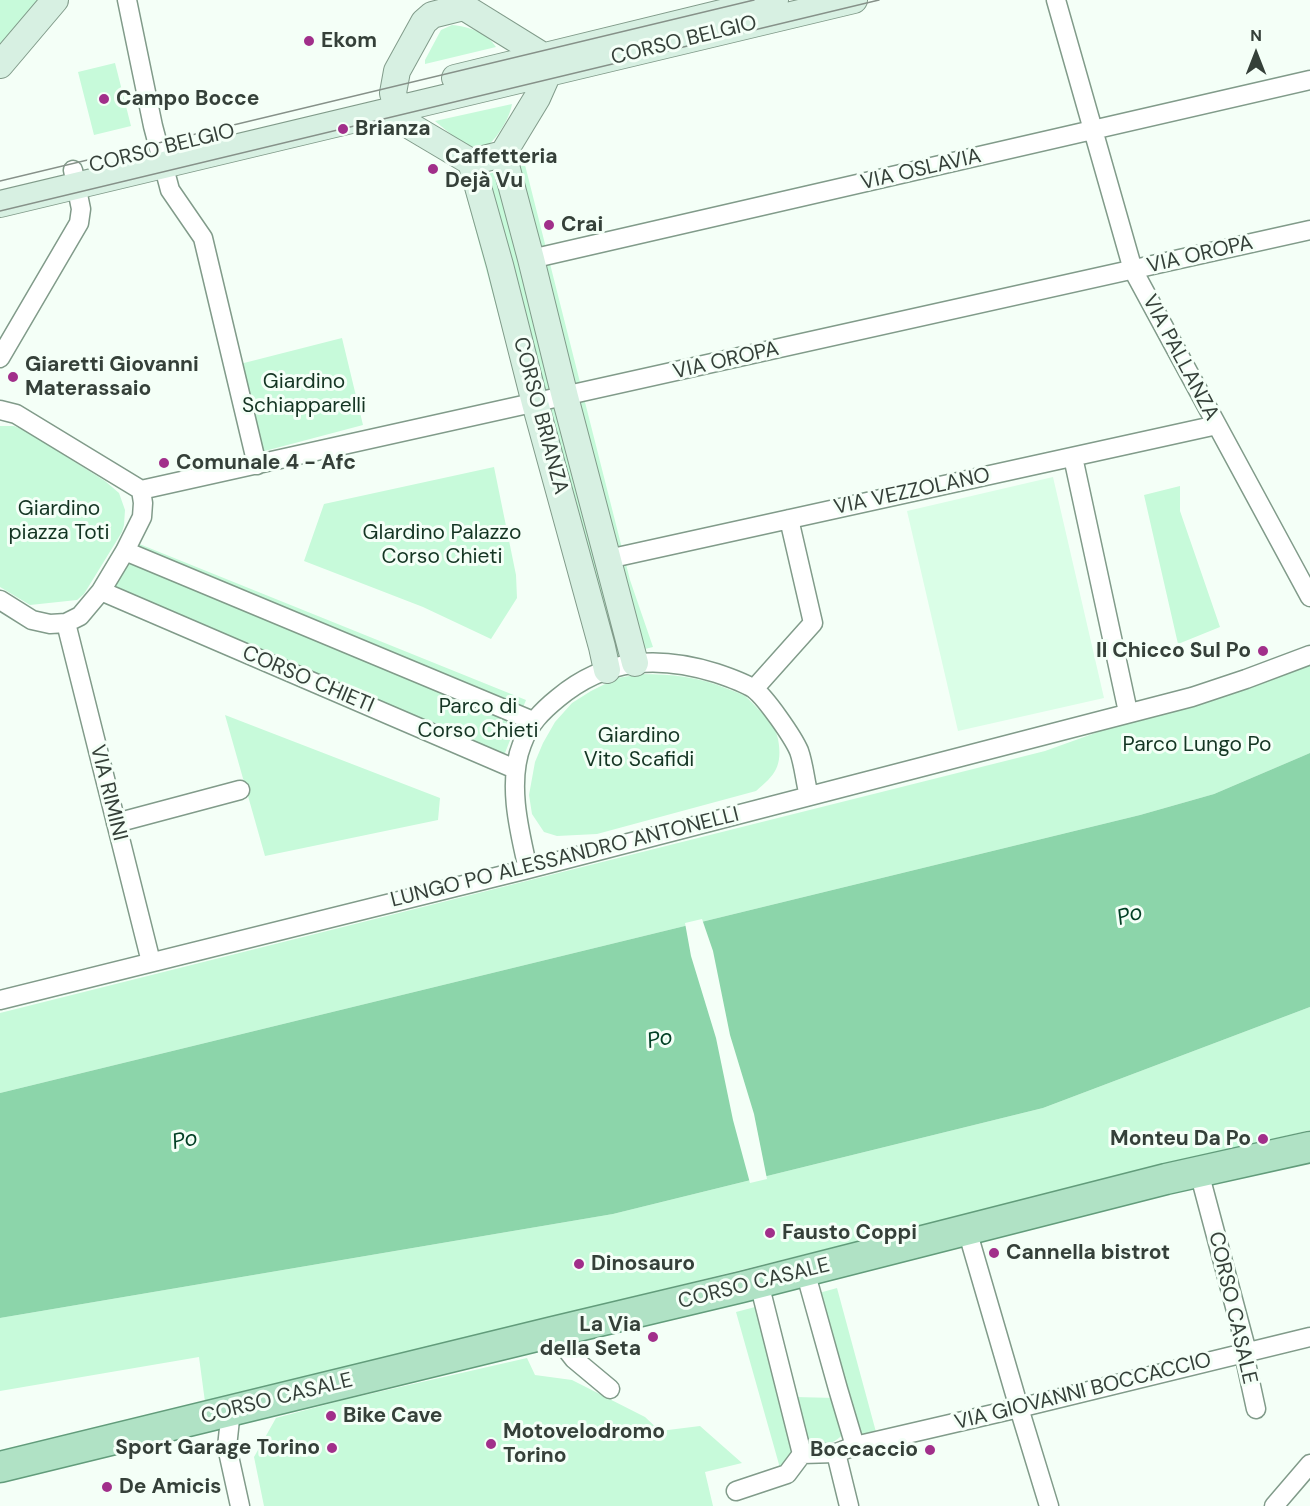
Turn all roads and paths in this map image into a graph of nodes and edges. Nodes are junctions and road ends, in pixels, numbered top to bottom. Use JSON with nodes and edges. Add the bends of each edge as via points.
{"nodes":[{"id":1,"x":55,"y":0,"type":"edge"},
{"id":2,"x":127,"y":0,"type":"edge"},
{"id":3,"x":775,"y":0,"type":"edge"},
{"id":4,"x":854,"y":0,"type":"edge"},
{"id":5,"x":1056,"y":0,"type":"edge"},
{"id":6,"x":463,"y":4,"type":"edge"},
{"id":7,"x":430,"y":8,"type":"edge"},
{"id":8,"x":0,"y":65,"type":"edge"},
{"id":9,"x":546,"y":65,"type":"junction"},
{"id":10,"x":1310,"y":80,"type":"edge"},
{"id":11,"x":395,"y":101,"type":"junction"},
{"id":12,"x":1093,"y":131,"type":"junction"},
{"id":13,"x":503,"y":154,"type":"junction"},
{"id":14,"x":161,"y":157,"type":"junction"},
{"id":15,"x":471,"y":162,"type":"junction"},
{"id":16,"x":74,"y":178,"type":"junction"},
{"id":17,"x":0,"y":187,"type":"edge"},
{"id":18,"x":0,"y":204,"type":"edge"},
{"id":19,"x":1310,"y":230,"type":"edge"},
{"id":20,"x":531,"y":259,"type":"junction"},
{"id":21,"x":1133,"y":270,"type":"junction"},
{"id":22,"x":0,"y":358,"type":"edge"},
{"id":23,"x":565,"y":397,"type":"junction"},
{"id":24,"x":535,"y":403,"type":"junction"},
{"id":25,"x":0,"y":410,"type":"edge"},
{"id":26,"x":1216,"y":425,"type":"junction"},
{"id":27,"x":1073,"y":457,"type":"junction"},
{"id":28,"x":256,"y":465,"type":"junction"},
{"id":29,"x":141,"y":490,"type":"junction"},
{"id":30,"x":789,"y":519,"type":"junction"},
{"id":31,"x":125,"y":552,"type":"junction"},
{"id":32,"x":608,"y":559,"type":"junction"},
{"id":33,"x":101,"y":591,"type":"junction"},
{"id":34,"x":1310,"y":597,"type":"edge"},
{"id":35,"x":0,"y":600,"type":"edge"},
{"id":36,"x":66,"y":623,"type":"junction"},
{"id":37,"x":1310,"y":655,"type":"edge"},
{"id":38,"x":635,"y":663,"type":"junction"},
{"id":39,"x":607,"y":670,"type":"junction"},
{"id":40,"x":754,"y":689,"type":"junction"},
{"id":41,"x":1128,"y":712,"type":"junction"},
{"id":42,"x":533,"y":721,"type":"junction"},
{"id":43,"x":515,"y":769,"type":"junction"},
{"id":44,"x":240,"y":790,"type":"dead end"},
{"id":45,"x":808,"y":796,"type":"junction"},
{"id":46,"x":116,"y":823,"type":"junction"},
{"id":47,"x":528,"y":869,"type":"junction"},
{"id":48,"x":151,"y":962,"type":"junction"},
{"id":49,"x":0,"y":1000,"type":"edge"},
{"id":50,"x":1310,"y":1147,"type":"edge"},
{"id":51,"x":1198,"y":1172,"type":"junction"},
{"id":52,"x":967,"y":1230,"type":"junction"},
{"id":53,"x":805,"y":1271,"type":"junction"},
{"id":54,"x":759,"y":1283,"type":"junction"},
{"id":55,"x":553,"y":1332,"type":"junction"},
{"id":56,"x":1310,"y":1337,"type":"edge"},
{"id":57,"x":1247,"y":1352,"type":"junction"},
{"id":58,"x":610,"y":1389,"type":"dead end"},
{"id":59,"x":1019,"y":1408,"type":"junction"},
{"id":60,"x":1256,"y":1409,"type":"dead end"},
{"id":61,"x":231,"y":1410,"type":"junction"},
{"id":62,"x":855,"y":1446,"type":"junction"},
{"id":63,"x":836,"y":1453,"type":"junction"},
{"id":64,"x":802,"y":1454,"type":"junction"},
{"id":65,"x":1310,"y":1464,"type":"edge"},
{"id":66,"x":0,"y":1467,"type":"edge"},
{"id":67,"x":736,"y":1491,"type":"dead end"},
{"id":68,"x":240,"y":1506,"type":"edge"},
{"id":69,"x":849,"y":1506,"type":"edge"},
{"id":70,"x":1049,"y":1506,"type":"edge"},
{"id":71,"x":1274,"y":1506,"type":"edge"}],
"edges":[{"from":1,"to":8,"type":"street"},
{"from":2,"to":14,"type":"street"},
{"from":3,"to":9,"type":"street","name":"CORSO BELGIO"},
{"from":4,"to":9,"type":"street","name":"CORSO BELGIO"},
{"from":5,"to":12,"type":"street","name":"VIA PALLANZA"},
{"from":6,"to":7,"type":"street"},
{"from":6,"to":9,"type":"street"},
{"from":7,"to":11,"type":"street","via":[[398,71]]},
{"from":9,"to":11,"type":"street","name":"CORSO BELGIO"},
{"from":9,"to":13,"type":"street","via":[[537,98]]},
{"from":10,"to":12,"type":"street","name":"VIA OSLAVIA"},
{"from":11,"to":14,"type":"street","name":"CORSO BELGIO"},
{"from":11,"to":15,"type":"street","via":[[412,127]]},
{"from":12,"to":20,"type":"street","name":"VIA OSLAVIA"},
{"from":12,"to":21,"type":"street","name":"VIA PALLANZA"},
{"from":13,"to":15,"type":"street"},
{"from":13,"to":20,"type":"street","name":"CORSO BRIANZA"},
{"from":14,"to":16,"type":"street","name":"CORSO BELGIO"},
{"from":14,"to":28,"type":"street","name":"CORSO BELGIO","via":[[170,190],[203,238]]},
{"from":15,"to":24,"type":"street","name":"CORSO BRIANZA"},
{"from":16,"to":17,"type":"street","name":"CORSO BELGIO"},
{"from":16,"to":18,"type":"street","name":"CORSO BELGIO"},
{"from":16,"to":22,"type":"street","via":[[81,209],[79,223]]},
{"from":19,"to":21,"type":"street","name":"VIA OROPA"},
{"from":20,"to":23,"type":"street","name":"CORSO BRIANZA"},
{"from":21,"to":23,"type":"street","name":"VIA OROPA"},
{"from":21,"to":26,"type":"street","name":"VIA PALLANZA"},
{"from":23,"to":24,"type":"street","name":"VIA OROPA"},
{"from":23,"to":32,"type":"street","name":"CORSO BRIANZA"},
{"from":24,"to":28,"type":"street","name":"VIA OROPA"},
{"from":24,"to":39,"type":"street","name":"CORSO BRIANZA"},
{"from":25,"to":29,"type":"street","via":[[16,414]]},
{"from":26,"to":27,"type":"street","name":"VIA VEZZOLANO"},
{"from":26,"to":34,"type":"street","name":"VIA PALLANZA"},
{"from":27,"to":30,"type":"street","name":"VIA VEZZOLANO"},
{"from":27,"to":41,"type":"street"},
{"from":28,"to":29,"type":"street","name":"VIA OROPA"},
{"from":29,"to":31,"type":"street","via":[[142,517]]},
{"from":30,"to":32,"type":"street","name":"VIA VEZZOLANO"},
{"from":30,"to":40,"type":"street","via":[[813,623]]},
{"from":31,"to":33,"type":"street"},
{"from":31,"to":42,"type":"street"},
{"from":32,"to":38,"type":"street","name":"CORSO BRIANZA"},
{"from":33,"to":36,"type":"street","via":[[80,616]]},
{"from":33,"to":43,"type":"street","name":"CORSO CHIETI"},
{"from":35,"to":36,"type":"street","via":[[32,620]]},
{"from":36,"to":46,"type":"street","name":"VIA RIMINI"},
{"from":37,"to":41,"type":"street","name":"LUNGO PO ALESSANDRO ANTONELLI","via":[[1192,697]]},
{"from":38,"to":39,"type":"street"},
{"from":38,"to":40,"type":"street","via":[[697,667]]},
{"from":39,"to":42,"type":"street","via":[[567,691]]},
{"from":40,"to":45,"type":"street","via":[[779,718],[799,751]]},
{"from":41,"to":45,"type":"street","name":"LUNGO PO ALESSANDRO ANTONELLI"},
{"from":42,"to":43,"type":"street","via":[[521,744]]},
{"from":43,"to":47,"type":"street","via":[[520,838]]},
{"from":44,"to":46,"type":"street"},
{"from":45,"to":47,"type":"street","name":"LUNGO PO ALESSANDRO ANTONELLI"},
{"from":46,"to":48,"type":"street","name":"VIA RIMINI"},
{"from":47,"to":48,"type":"street","name":"LUNGO PO ALESSANDRO ANTONELLI"},
{"from":48,"to":49,"type":"street","name":"LUNGO PO ALESSANDRO ANTONELLI"},
{"from":50,"to":51,"type":"main road","name":"CORSO CASALE"},
{"from":51,"to":52,"type":"main road","name":"CORSO CASALE"},
{"from":51,"to":57,"type":"street","name":"CORSO CASALE"},
{"from":52,"to":53,"type":"main road","name":"CORSO CASALE"},
{"from":52,"to":59,"type":"street"},
{"from":53,"to":54,"type":"main road","name":"CORSO CASALE"},
{"from":53,"to":62,"type":"street"},
{"from":54,"to":55,"type":"main road","name":"CORSO CASALE"},
{"from":54,"to":64,"type":"street"},
{"from":55,"to":58,"type":"street","via":[[574,1359]]},
{"from":55,"to":61,"type":"main road","name":"CORSO CASALE"},
{"from":56,"to":57,"type":"street","name":"VIA GIOVANNI BOCCACCIO"},
{"from":57,"to":59,"type":"street","name":"VIA GIOVANNI BOCCACCIO"},
{"from":57,"to":60,"type":"street","name":"CORSO CASALE"},
{"from":59,"to":62,"type":"street","name":"VIA GIOVANNI BOCCACCIO"},
{"from":59,"to":70,"type":"street"},
{"from":61,"to":66,"type":"main road","name":"CORSO CASALE"},
{"from":61,"to":68,"type":"street","via":[[227,1447]]},
{"from":62,"to":63,"type":"street","name":"VIA GIOVANNI BOCCACCIO"},
{"from":63,"to":64,"type":"street","name":"VIA GIOVANNI BOCCACCIO"},
{"from":63,"to":69,"type":"street"},
{"from":64,"to":67,"type":"street","via":[[787,1474]]},
{"from":65,"to":71,"type":"street"}]}
